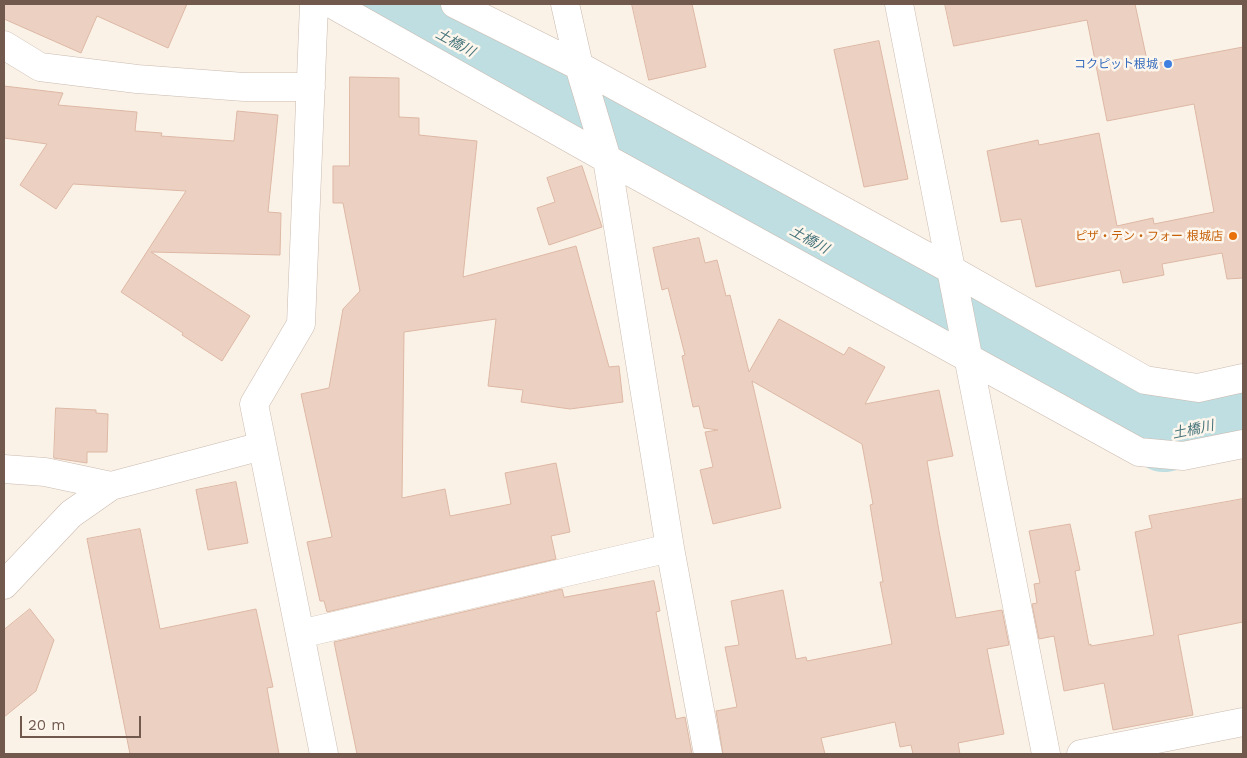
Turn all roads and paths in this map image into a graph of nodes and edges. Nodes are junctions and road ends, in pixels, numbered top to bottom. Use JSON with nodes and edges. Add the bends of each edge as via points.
{"nodes":[{"id":1,"x":314,"y":4,"type":"edge"},
{"id":2,"x":332,"y":4,"type":"edge"},
{"id":3,"x":455,"y":4,"type":"edge"},
{"id":4,"x":565,"y":4,"type":"edge"},
{"id":5,"x":899,"y":4,"type":"edge"},
{"id":6,"x":4,"y":45,"type":"edge"},
{"id":7,"x":579,"y":66,"type":"junction"},
{"id":8,"x":311,"y":87,"type":"junction"},
{"id":9,"x":607,"y":159,"type":"junction"},
{"id":10,"x":950,"y":269,"type":"junction"},
{"id":11,"x":968,"y":359,"type":"junction"},
{"id":12,"x":1243,"y":378,"type":"edge"},
{"id":13,"x":1243,"y":444,"type":"edge"},
{"id":14,"x":262,"y":446,"type":"junction"},
{"id":15,"x":4,"y":469,"type":"edge"},
{"id":16,"x":111,"y":486,"type":"junction"},
{"id":17,"x":670,"y":548,"type":"junction"},
{"id":18,"x":4,"y":585,"type":"edge"},
{"id":19,"x":300,"y":634,"type":"junction"},
{"id":20,"x":1243,"y":722,"type":"edge"},
{"id":21,"x":324,"y":754,"type":"edge"},
{"id":22,"x":708,"y":754,"type":"edge"},
{"id":23,"x":1046,"y":754,"type":"edge"},
{"id":24,"x":1081,"y":754,"type":"edge"}],
"edges":[{"from":1,"to":8,"type":"street"},
{"from":2,"to":9,"type":"street"},
{"from":3,"to":7,"type":"street"},
{"from":4,"to":7,"type":"street"},
{"from":5,"to":10,"type":"street"},
{"from":6,"to":8,"type":"street","via":[[40,67],[244,87]]},
{"from":7,"to":9,"type":"street"},
{"from":7,"to":10,"type":"street"},
{"from":8,"to":14,"type":"street","via":[[301,324],[254,404]]},
{"from":9,"to":11,"type":"street"},
{"from":9,"to":17,"type":"street"},
{"from":10,"to":11,"type":"street"},
{"from":10,"to":12,"type":"street","via":[[1145,380],[1198,388]]},
{"from":11,"to":13,"type":"street","via":[[1139,452],[1183,456]]},
{"from":11,"to":23,"type":"street"},
{"from":14,"to":16,"type":"street"},
{"from":14,"to":19,"type":"street"},
{"from":15,"to":16,"type":"street","via":[[45,472]]},
{"from":16,"to":18,"type":"street","via":[[71,514]]},
{"from":17,"to":19,"type":"street"},
{"from":17,"to":22,"type":"street"},
{"from":19,"to":21,"type":"street"},
{"from":20,"to":24,"type":"street"}]}
